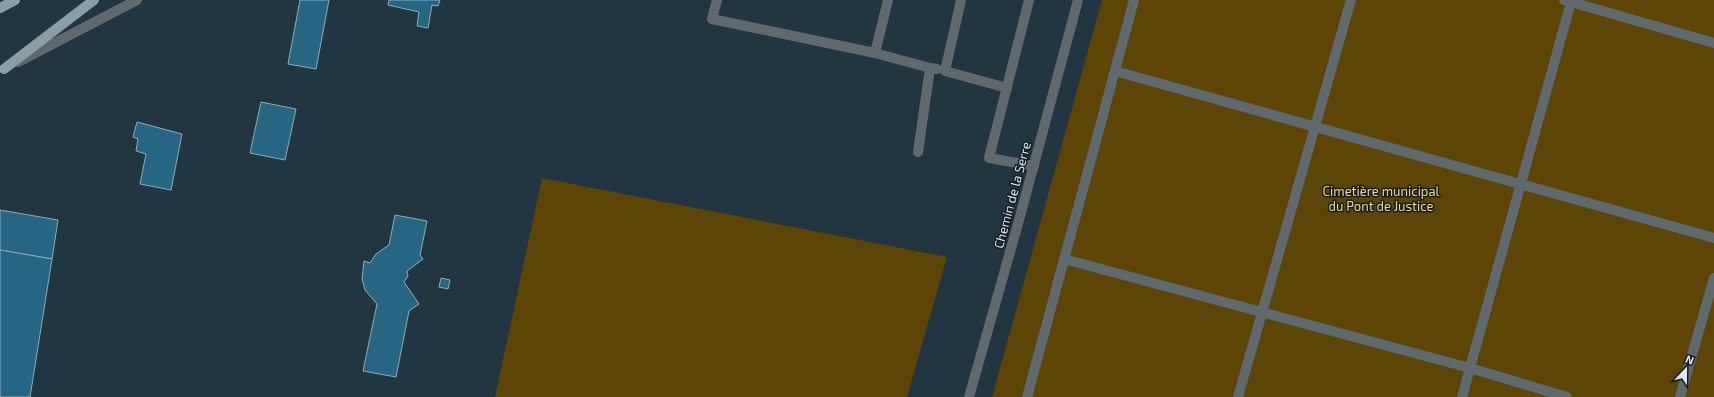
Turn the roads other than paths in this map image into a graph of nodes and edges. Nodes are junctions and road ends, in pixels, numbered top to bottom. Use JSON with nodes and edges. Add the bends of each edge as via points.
{"nodes":[{"id":1,"x":15,"y":0,"type":"edge"},
{"id":2,"x":94,"y":0,"type":"edge"},
{"id":3,"x":137,"y":0,"type":"edge"},
{"id":4,"x":717,"y":0,"type":"edge"},
{"id":5,"x":888,"y":0,"type":"edge"},
{"id":6,"x":961,"y":0,"type":"edge"},
{"id":7,"x":1029,"y":0,"type":"edge"},
{"id":8,"x":1078,"y":0,"type":"edge"},
{"id":9,"x":1134,"y":0,"type":"edge"},
{"id":10,"x":1351,"y":0,"type":"edge"},
{"id":11,"x":1570,"y":0,"type":"edge"},
{"id":12,"x":0,"y":8,"type":"edge"},
{"id":13,"x":1714,"y":43,"type":"edge"},
{"id":14,"x":875,"y":53,"type":"junction"},
{"id":15,"x":930,"y":68,"type":"junction"},
{"id":16,"x":2,"y":70,"type":"edge"},
{"id":17,"x":945,"y":71,"type":"junction"},
{"id":18,"x":1115,"y":71,"type":"junction"},
{"id":19,"x":1007,"y":88,"type":"junction"},
{"id":20,"x":1314,"y":128,"type":"junction"},
{"id":21,"x":918,"y":152,"type":"dead end"},
{"id":22,"x":1034,"y":166,"type":"junction"},
{"id":23,"x":1521,"y":185,"type":"junction"},
{"id":24,"x":1714,"y":238,"type":"edge"},
{"id":25,"x":1064,"y":258,"type":"junction"},
{"id":26,"x":1714,"y":278,"type":"edge"},
{"id":27,"x":1262,"y":311,"type":"junction"},
{"id":28,"x":1470,"y":368,"type":"junction"},
{"id":29,"x":969,"y":397,"type":"edge"},
{"id":30,"x":1027,"y":397,"type":"edge"},
{"id":31,"x":1238,"y":397,"type":"edge"},
{"id":32,"x":1462,"y":397,"type":"edge"},
{"id":33,"x":1567,"y":397,"type":"edge"},
{"id":34,"x":1680,"y":397,"type":"edge"}],
"edges":[{"from":1,"to":12,"type":"main road"},
{"from":2,"to":16,"type":"main road"},
{"from":3,"to":16,"type":"street"},
{"from":4,"to":14,"type":"street","via":[[712,19]]},
{"from":5,"to":14,"type":"street"},
{"from":6,"to":17,"type":"street"},
{"from":7,"to":19,"type":"street"},
{"from":8,"to":22,"type":"street","name":"Chemin de la Serre"},
{"from":9,"to":18,"type":"street"},
{"from":10,"to":20,"type":"street"},
{"from":11,"to":13,"type":"street"},
{"from":11,"to":23,"type":"street"},
{"from":14,"to":15,"type":"street"},
{"from":15,"to":17,"type":"street"},
{"from":15,"to":21,"type":"street"},
{"from":17,"to":19,"type":"street"},
{"from":18,"to":20,"type":"street"},
{"from":18,"to":25,"type":"street"},
{"from":19,"to":22,"type":"street","via":[[989,158]]},
{"from":20,"to":23,"type":"street"},
{"from":20,"to":27,"type":"street"},
{"from":22,"to":29,"type":"street","name":"Chemin de la Serre"},
{"from":23,"to":24,"type":"street"},
{"from":23,"to":28,"type":"street"},
{"from":25,"to":27,"type":"street"},
{"from":25,"to":30,"type":"street"},
{"from":26,"to":34,"type":"street"},
{"from":27,"to":28,"type":"street"},
{"from":27,"to":31,"type":"street"},
{"from":28,"to":32,"type":"street"},
{"from":28,"to":33,"type":"street"}]}
